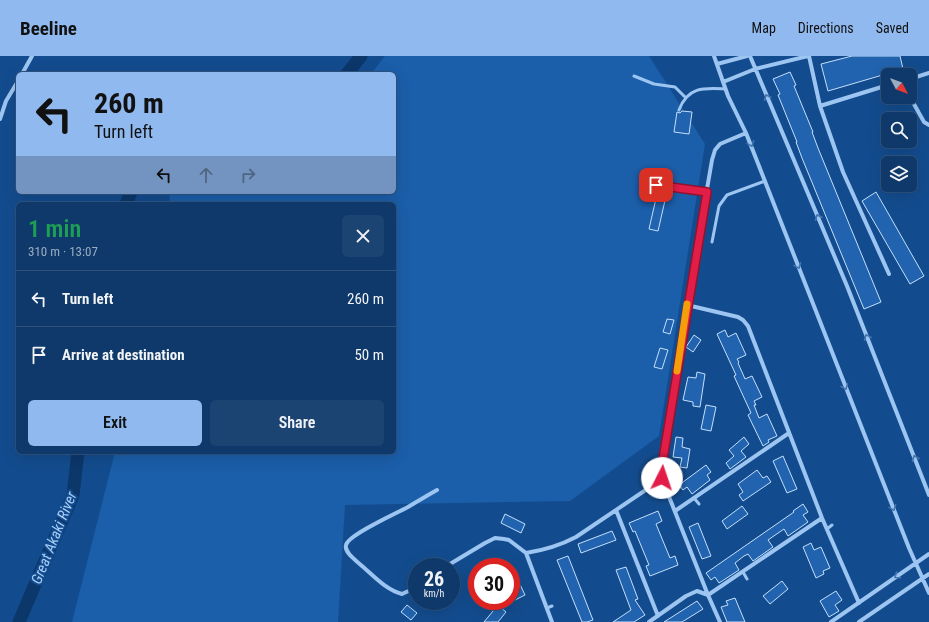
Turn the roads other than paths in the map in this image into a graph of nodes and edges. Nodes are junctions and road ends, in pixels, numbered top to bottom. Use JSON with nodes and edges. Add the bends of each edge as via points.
{"nodes":[{"id":1,"x":32,"y":56,"type":"edge"},
{"id":2,"x":714,"y":56,"type":"edge"},
{"id":3,"x":748,"y":56,"type":"edge"},
{"id":4,"x":808,"y":56,"type":"edge"},
{"id":5,"x":717,"y":64,"type":"junction"},
{"id":6,"x":755,"y":69,"type":"junction"},
{"id":7,"x":23,"y":72,"type":"edge"},
{"id":8,"x":929,"y":73,"type":"edge"},
{"id":9,"x":634,"y":76,"type":"dead end"},
{"id":10,"x":917,"y":76,"type":"edge"},
{"id":11,"x":723,"y":82,"type":"junction"},
{"id":12,"x":16,"y":84,"type":"edge"},
{"id":13,"x":881,"y":87,"type":"edge"},
{"id":14,"x":725,"y":89,"type":"junction"},
{"id":15,"x":686,"y":98,"type":"junction"},
{"id":16,"x":914,"y":104,"type":"edge"},
{"id":17,"x":820,"y":106,"type":"junction"},
{"id":18,"x":680,"y":110,"type":"dead end"},
{"id":19,"x":0,"y":119,"type":"edge"},
{"id":20,"x":929,"y":125,"type":"edge"},
{"id":21,"x":746,"y":133,"type":"junction"},
{"id":22,"x":765,"y":181,"type":"junction"},
{"id":23,"x":656,"y":185,"type":"dead end"},
{"id":24,"x":707,"y":192,"type":"junction"},
{"id":25,"x":712,"y":242,"type":"dead end"},
{"id":26,"x":889,"y":274,"type":"dead end"},
{"id":27,"x":687,"y":305,"type":"junction"},
{"id":28,"x":789,"y":433,"type":"junction"},
{"id":29,"x":662,"y":478,"type":"junction"},
{"id":30,"x":437,"y":490,"type":"dead end"},
{"id":31,"x":929,"y":495,"type":"edge"},
{"id":32,"x":694,"y":498,"type":"junction"},
{"id":33,"x":699,"y":504,"type":"dead end"},
{"id":34,"x":616,"y":510,"type":"junction"},
{"id":35,"x":675,"y":511,"type":"junction"},
{"id":36,"x":822,"y":518,"type":"junction"},
{"id":37,"x":832,"y":525,"type":"dead end"},
{"id":38,"x":827,"y":529,"type":"junction"},
{"id":39,"x":526,"y":553,"type":"junction"},
{"id":40,"x":929,"y":554,"type":"edge"},
{"id":41,"x":459,"y":558,"type":"edge"},
{"id":42,"x":916,"y":563,"type":"junction"},
{"id":43,"x":743,"y":572,"type":"junction"},
{"id":44,"x":929,"y":574,"type":"edge"},
{"id":45,"x":747,"y":579,"type":"dead end"},
{"id":46,"x":922,"y":579,"type":"junction"},
{"id":47,"x":408,"y":591,"type":"edge"},
{"id":48,"x":929,"y":593,"type":"edge"},
{"id":49,"x":708,"y":595,"type":"junction"},
{"id":50,"x":859,"y":602,"type":"junction"},
{"id":51,"x":552,"y":606,"type":"dead end"},
{"id":52,"x":547,"y":608,"type":"junction"},
{"id":53,"x":658,"y":616,"type":"junction"},
{"id":54,"x":552,"y":622,"type":"edge"},
{"id":55,"x":649,"y":622,"type":"edge"},
{"id":56,"x":720,"y":622,"type":"edge"},
{"id":57,"x":831,"y":622,"type":"edge"},
{"id":58,"x":859,"y":622,"type":"edge"}],
"edges":[{"from":1,"to":7,"type":"street"},
{"from":2,"to":5,"type":"street"},
{"from":3,"to":5,"type":"street"},
{"from":3,"to":6,"type":"street"},
{"from":4,"to":6,"type":"street"},
{"from":4,"to":17,"type":"street"},
{"from":5,"to":11,"type":"street"},
{"from":6,"to":11,"type":"street"},
{"from":31,"to":6,"type":"street","one_way":true,"via":[[847,286]]},
{"from":8,"to":10,"type":"street"},
{"from":9,"to":15,"type":"lane","via":[[654,84],[675,87]]},
{"from":11,"to":14,"type":"street"},
{"from":12,"to":19,"type":"street","via":[[6,101]]},
{"from":13,"to":17,"type":"street"},
{"from":14,"to":15,"type":"lane","via":[[706,88]]},
{"from":14,"to":21,"type":"street"},
{"from":15,"to":18,"type":"lane"},
{"from":16,"to":20,"type":"street","via":[[924,122]]},
{"from":17,"to":26,"type":"street","via":[[843,172]]},
{"from":21,"to":22,"type":"street","one_way":true},
{"from":21,"to":24,"type":"street","via":[[720,144],[715,150]]},
{"from":22,"to":25,"type":"lane","via":[[727,195],[719,206]]},
{"from":22,"to":42,"type":"street","one_way":true},
{"from":23,"to":24,"type":"lane"},
{"from":24,"to":27,"type":"street"},
{"from":27,"to":28,"type":"street","via":[[738,317],[748,326]]},
{"from":27,"to":29,"type":"street"},
{"from":28,"to":32,"type":"street"},
{"from":28,"to":36,"type":"street"},
{"from":29,"to":34,"type":"street"},
{"from":29,"to":35,"type":"street"},
{"from":30,"to":47,"type":"street","via":[[362,531],[346,543],[346,550],[379,581],[396,593]]},
{"from":32,"to":33,"type":"lane"},
{"from":32,"to":35,"type":"street"},
{"from":34,"to":39,"type":"street","via":[[561,545]]},
{"from":34,"to":53,"type":"street"},
{"from":35,"to":49,"type":"street"},
{"from":36,"to":38,"type":"street"},
{"from":36,"to":43,"type":"street"},
{"from":37,"to":38,"type":"lane"},
{"from":38,"to":50,"type":"street"},
{"from":39,"to":41,"type":"street","via":[[509,540],[495,538]]},
{"from":39,"to":52,"type":"street"},
{"from":40,"to":42,"type":"street"},
{"from":42,"to":46,"type":"street"},
{"from":42,"to":50,"type":"street","one_way":true},
{"from":43,"to":45,"type":"lane"},
{"from":43,"to":49,"type":"street"},
{"from":44,"to":46,"type":"street"},
{"from":46,"to":48,"type":"street"},
{"from":46,"to":58,"type":"street"},
{"from":49,"to":53,"type":"street","via":[[697,591]]},
{"from":49,"to":56,"type":"street"},
{"from":50,"to":57,"type":"street"},
{"from":51,"to":52,"type":"lane"},
{"from":52,"to":54,"type":"street"},
{"from":53,"to":55,"type":"street"}]}
